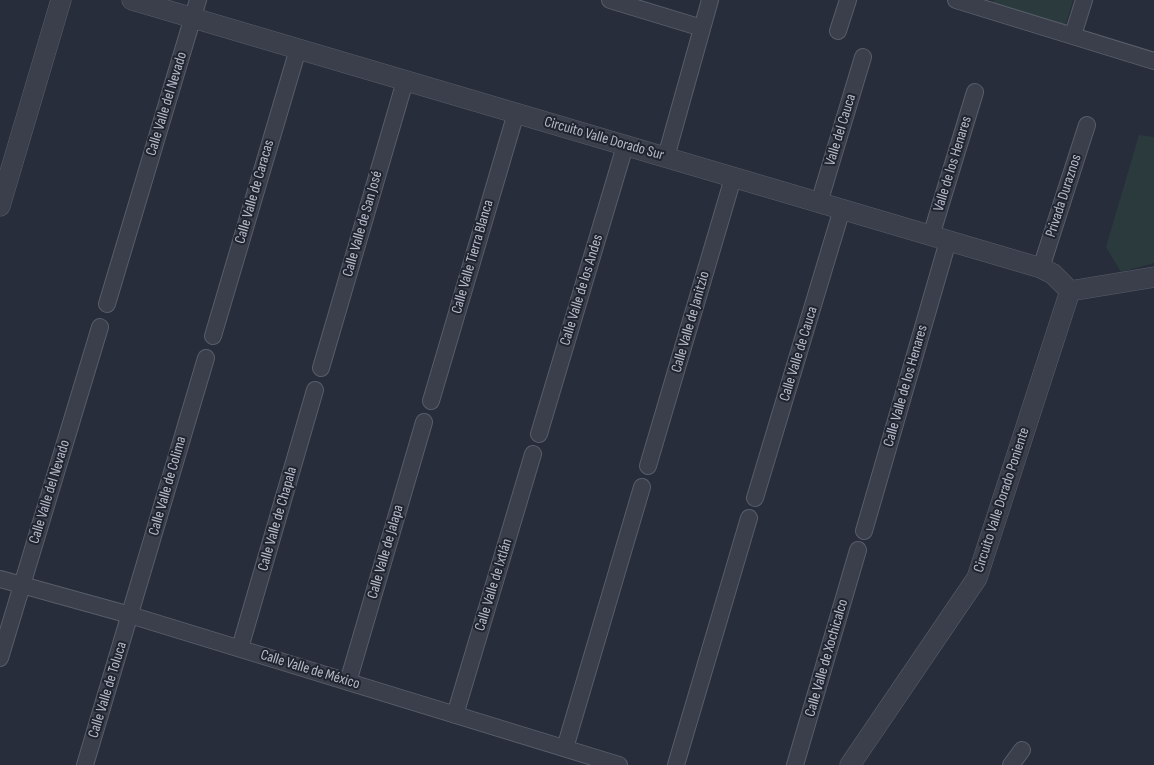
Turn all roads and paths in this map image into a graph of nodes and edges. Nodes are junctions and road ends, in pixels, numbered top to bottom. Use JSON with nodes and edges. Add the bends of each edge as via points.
{"nodes":[{"id":1,"x":61,"y":0,"type":"edge"},
{"id":2,"x":132,"y":0,"type":"edge"},
{"id":3,"x":610,"y":0,"type":"edge"},
{"id":4,"x":710,"y":0,"type":"edge"},
{"id":5,"x":848,"y":0,"type":"edge"},
{"id":6,"x":956,"y":0,"type":"edge"},
{"id":7,"x":1084,"y":0,"type":"edge"},
{"id":8,"x":982,"y":4,"type":"edge"},
{"id":9,"x":196,"y":9,"type":"edge"},
{"id":10,"x":702,"y":28,"type":"junction"},
{"id":11,"x":838,"y":31,"type":"dead end"},
{"id":12,"x":1073,"y":35,"type":"junction"},
{"id":13,"x":298,"y":49,"type":"junction"},
{"id":14,"x":863,"y":57,"type":"dead end"},
{"id":15,"x":1154,"y":61,"type":"edge"},
{"id":16,"x":405,"y":81,"type":"junction"},
{"id":17,"x":975,"y":92,"type":"dead end"},
{"id":18,"x":516,"y":113,"type":"junction"},
{"id":19,"x":1087,"y":125,"type":"dead end"},
{"id":20,"x":625,"y":146,"type":"junction"},
{"id":21,"x":666,"y":157,"type":"junction"},
{"id":22,"x":733,"y":178,"type":"junction"},
{"id":23,"x":819,"y":203,"type":"junction"},
{"id":24,"x":0,"y":206,"type":"edge"},
{"id":25,"x":842,"y":210,"type":"junction"},
{"id":26,"x":940,"y":238,"type":"junction"},
{"id":27,"x":1041,"y":268,"type":"junction"},
{"id":28,"x":1154,"y":277,"type":"edge"},
{"id":29,"x":1070,"y":292,"type":"junction"},
{"id":30,"x":107,"y":304,"type":"dead end"},
{"id":31,"x":100,"y":327,"type":"dead end"},
{"id":32,"x":213,"y":336,"type":"dead end"},
{"id":33,"x":206,"y":358,"type":"dead end"},
{"id":34,"x":321,"y":368,"type":"dead end"},
{"id":35,"x":315,"y":390,"type":"dead end"},
{"id":36,"x":431,"y":401,"type":"dead end"},
{"id":37,"x":424,"y":422,"type":"dead end"},
{"id":38,"x":539,"y":434,"type":"dead end"},
{"id":39,"x":533,"y":454,"type":"dead end"},
{"id":40,"x":648,"y":466,"type":"dead end"},
{"id":41,"x":642,"y":487,"type":"dead end"},
{"id":42,"x":755,"y":498,"type":"dead end"},
{"id":43,"x":750,"y":518,"type":"dead end"},
{"id":44,"x":864,"y":531,"type":"dead end"},
{"id":45,"x":858,"y":550,"type":"dead end"},
{"id":46,"x":0,"y":579,"type":"edge"},
{"id":47,"x":22,"y":585,"type":"junction"},
{"id":48,"x":130,"y":615,"type":"junction"},
{"id":49,"x":240,"y":648,"type":"junction"},
{"id":50,"x":0,"y":658,"type":"edge"},
{"id":51,"x":348,"y":682,"type":"junction"},
{"id":52,"x":455,"y":715,"type":"junction"},
{"id":53,"x":565,"y":748,"type":"junction"},
{"id":54,"x":1022,"y":750,"type":"dead end"},
{"id":55,"x":613,"y":764,"type":"edge"},
{"id":56,"x":85,"y":765,"type":"edge"},
{"id":57,"x":676,"y":765,"type":"edge"},
{"id":58,"x":795,"y":765,"type":"edge"},
{"id":59,"x":850,"y":765,"type":"edge"},
{"id":60,"x":1011,"y":765,"type":"edge"}],
"edges":[{"from":1,"to":24,"type":"street"},
{"from":2,"to":9,"type":"street","name":"Circuito Valle Dorado Sur"},
{"from":3,"to":10,"type":"street"},
{"from":4,"to":10,"type":"street"},
{"from":5,"to":11,"type":"street"},
{"from":6,"to":8,"type":"street"},
{"from":7,"to":12,"type":"street"},
{"from":8,"to":12,"type":"street"},
{"from":9,"to":13,"type":"street","name":"Circuito Valle Dorado Sur"},
{"from":9,"to":30,"type":"street","name":"Calle Valle del Nevado"},
{"from":10,"to":21,"type":"street"},
{"from":12,"to":15,"type":"street"},
{"from":13,"to":16,"type":"street","name":"Circuito Valle Dorado Sur"},
{"from":13,"to":32,"type":"street","name":"Calle Valle de Caracas"},
{"from":14,"to":23,"type":"street","name":"Valle del Cauca"},
{"from":16,"to":18,"type":"street","name":"Circuito Valle Dorado Sur"},
{"from":16,"to":34,"type":"street","name":"Calle Valle de San José"},
{"from":17,"to":26,"type":"street","name":"Valle de los Henares"},
{"from":18,"to":20,"type":"street","name":"Circuito Valle Dorado Sur"},
{"from":18,"to":36,"type":"street","name":"Calle Valle Tierra Blanca"},
{"from":19,"to":27,"type":"street","name":"Privada Duraznos"},
{"from":20,"to":21,"type":"street","name":"Circuito Valle Dorado Sur"},
{"from":20,"to":38,"type":"street","name":"Calle Valle de los Andes"},
{"from":21,"to":22,"type":"street","name":"Circuito Valle Dorado Sur"},
{"from":22,"to":23,"type":"street","name":"Circuito Valle Dorado Sur"},
{"from":22,"to":40,"type":"street","name":"Calle Valle de Janitzio"},
{"from":23,"to":25,"type":"street","name":"Circuito Valle Dorado Sur"},
{"from":25,"to":26,"type":"street","name":"Circuito Valle Dorado Sur"},
{"from":25,"to":42,"type":"street","name":"Calle Valle de Cauca"},
{"from":26,"to":27,"type":"street","name":"Circuito Valle Dorado Sur"},
{"from":26,"to":44,"type":"street","name":"Calle Valle de los Henares"},
{"from":27,"to":29,"type":"street","name":"Circuito Valle Dorado Sur","via":[[1053,274]]},
{"from":28,"to":29,"type":"street"},
{"from":29,"to":59,"type":"street","name":"Circuito Valle Dorado Poniente","via":[[987,553],[976,578]]},
{"from":31,"to":47,"type":"street","name":"Calle Valle del Nevado"},
{"from":33,"to":48,"type":"street","name":"Calle Valle de Colima"},
{"from":35,"to":49,"type":"street","name":"Calle Valle de Chapala"},
{"from":37,"to":51,"type":"street","name":"Calle Valle de Jalapa"},
{"from":39,"to":52,"type":"street","name":"Calle Valle de Ixtlán"},
{"from":41,"to":53,"type":"street"},
{"from":43,"to":57,"type":"street"},
{"from":45,"to":58,"type":"street","name":"Calle Valle de Xochicalco"},
{"from":46,"to":47,"type":"street","name":"Calle Valle de México"},
{"from":47,"to":48,"type":"street","name":"Calle Valle de México"},
{"from":47,"to":50,"type":"street","name":"Calle Valle del Nevado"},
{"from":48,"to":49,"type":"street","name":"Calle Valle de México"},
{"from":48,"to":56,"type":"street","name":"Calle Valle de Toluca"},
{"from":49,"to":51,"type":"street","name":"Calle Valle de México"},
{"from":51,"to":52,"type":"street","name":"Calle Valle de México"},
{"from":52,"to":53,"type":"street","name":"Calle Valle de México"},
{"from":53,"to":55,"type":"street","name":"Calle Valle de México"},
{"from":54,"to":60,"type":"street"}]}
